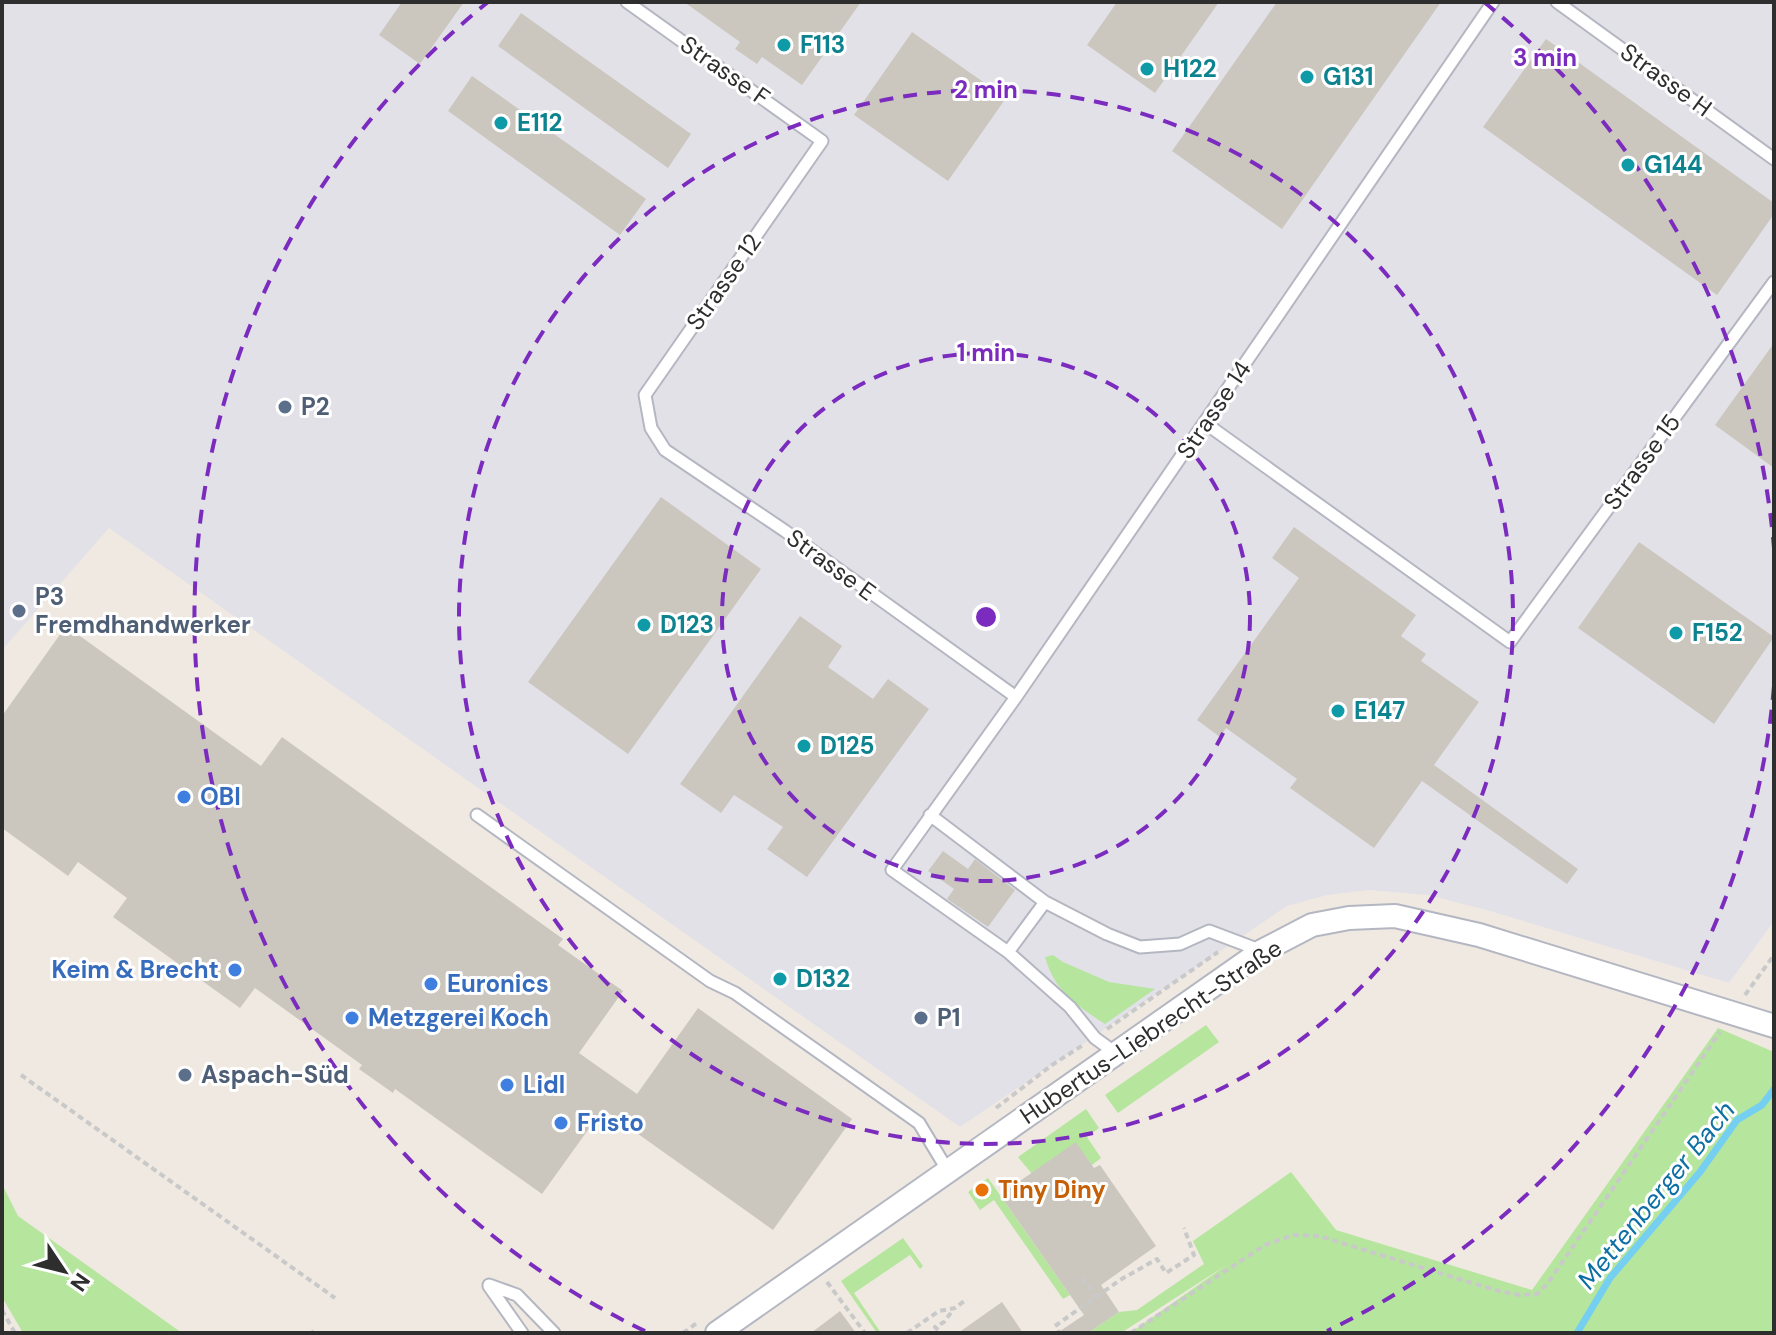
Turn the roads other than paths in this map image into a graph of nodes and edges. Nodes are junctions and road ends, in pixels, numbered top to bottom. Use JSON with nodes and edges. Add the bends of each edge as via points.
{"nodes":[{"id":1,"x":627,"y":2,"type":"edge"},
{"id":2,"x":1493,"y":2,"type":"edge"},
{"id":3,"x":1557,"y":2,"type":"edge"},
{"id":4,"x":822,"y":141,"type":"joint"},
{"id":5,"x":1774,"y":159,"type":"edge"},
{"id":6,"x":1774,"y":282,"type":"edge"},
{"id":7,"x":1205,"y":423,"type":"junction"},
{"id":8,"x":651,"y":428,"type":"joint"},
{"id":9,"x":1016,"y":697,"type":"junction"},
{"id":10,"x":477,"y":815,"type":"dead end"},
{"id":11,"x":930,"y":815,"type":"junction"},
{"id":12,"x":1045,"y":902,"type":"junction"},
{"id":13,"x":1262,"y":951,"type":"junction"},
{"id":14,"x":1008,"y":952,"type":"junction"},
{"id":15,"x":1774,"y":1026,"type":"edge"},
{"id":16,"x":1117,"y":1054,"type":"junction"},
{"id":17,"x":948,"y":1171,"type":"junction"},
{"id":18,"x":522,"y":1333,"type":"edge"},
{"id":19,"x":554,"y":1333,"type":"edge"},
{"id":20,"x":717,"y":1333,"type":"edge"}],
"edges":[{"from":1,"to":4,"type":"lane","name":"Strasse F"},
{"from":2,"to":7,"type":"lane","name":"Strasse 14"},
{"from":3,"to":5,"type":"lane","name":"Strasse H"},
{"from":4,"to":8,"type":"lane","name":"Strasse 12","via":[[645,395]]},
{"from":6,"to":7,"type":"lane","name":"Strasse 15","via":[[1510,642]]},
{"from":7,"to":9,"type":"lane","name":"Strasse 14"},
{"from":8,"to":9,"type":"lane","name":"Strasse E","via":[[665,450]]},
{"from":9,"to":11,"type":"lane","name":"Strasse 14"},
{"from":10,"to":17,"type":"lane","via":[[919,1123]]},
{"from":11,"to":12,"type":"lane"},
{"from":11,"to":14,"type":"lane","name":"Strasse 14","via":[[892,870]]},
{"from":12,"to":13,"type":"lane","via":[[1140,947],[1180,944],[1209,931]]},
{"from":12,"to":14,"type":"lane"},
{"from":13,"to":15,"type":"street","name":"Hubertus-Liebrecht-Straße","via":[[1312,925],[1395,916],[1479,935]]},
{"from":13,"to":16,"type":"street","name":"Hubertus-Liebrecht-Straße"},
{"from":14,"to":16,"type":"lane"},
{"from":16,"to":17,"type":"street","name":"Hubertus-Liebrecht-Straße"},
{"from":17,"to":20,"type":"street","name":"Hubertus-Liebrecht-Straße"},
{"from":18,"to":19,"type":"lane","via":[[489,1285],[517,1295]]}]}
